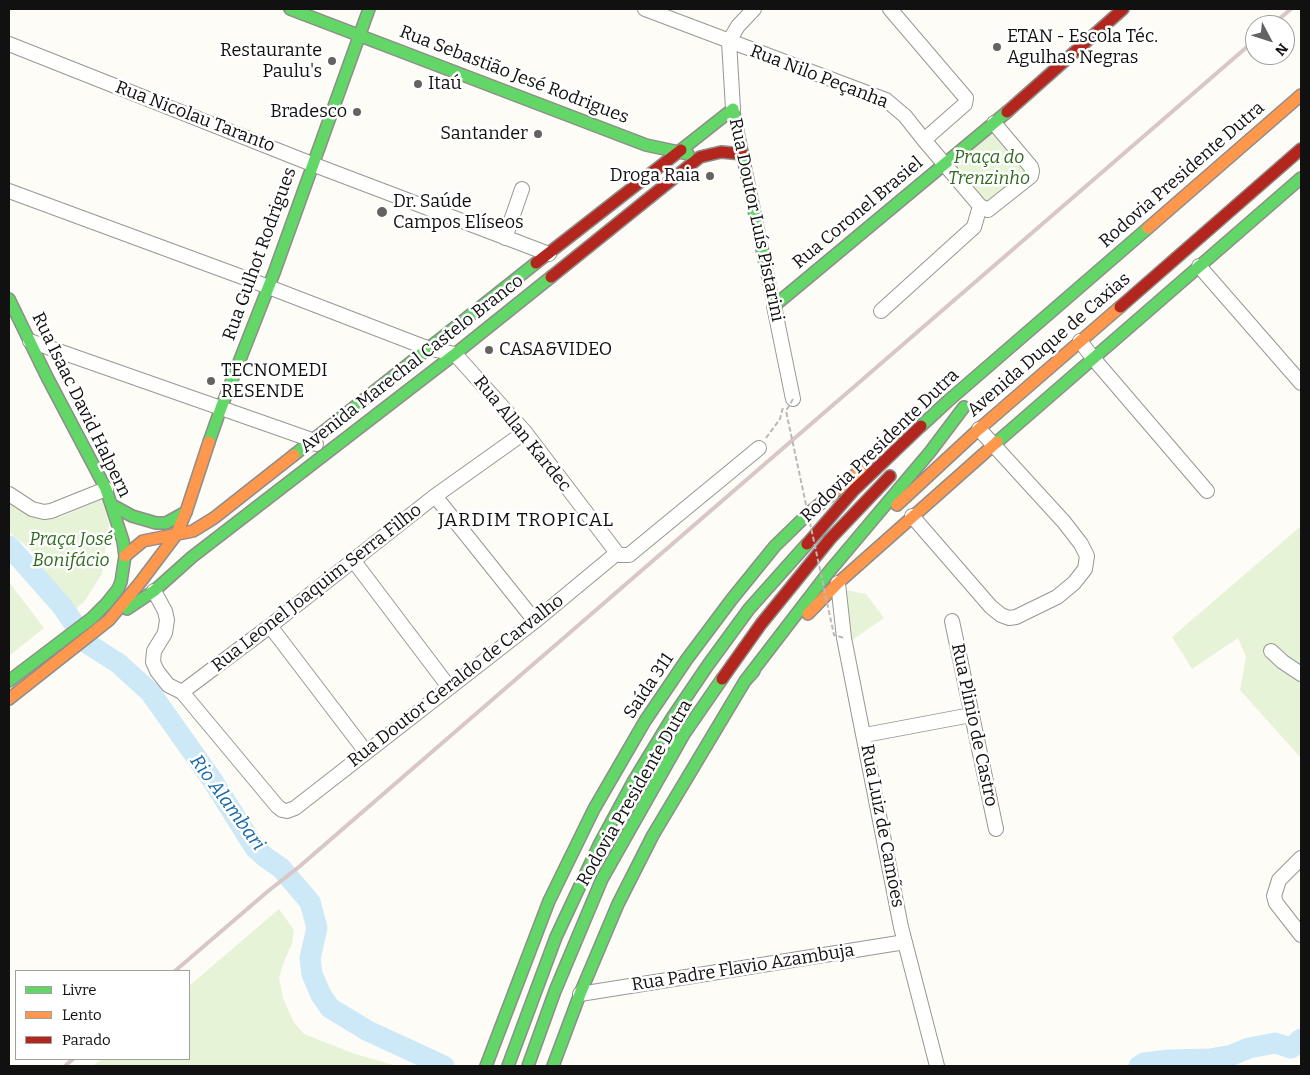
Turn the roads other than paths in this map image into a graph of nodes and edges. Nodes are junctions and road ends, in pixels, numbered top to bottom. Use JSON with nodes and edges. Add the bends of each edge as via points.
{"nodes":[{"id":1,"x":290,"y":9,"type":"edge"},
{"id":2,"x":369,"y":9,"type":"edge"},
{"id":3,"x":645,"y":9,"type":"edge"},
{"id":4,"x":754,"y":9,"type":"edge"},
{"id":5,"x":890,"y":9,"type":"edge"},
{"id":6,"x":1123,"y":9,"type":"edge"},
{"id":7,"x":359,"y":34,"type":"junction"},
{"id":8,"x":729,"y":41,"type":"junction"},
{"id":9,"x":9,"y":44,"type":"edge"},
{"id":10,"x":1301,"y":95,"type":"edge"},
{"id":11,"x":733,"y":109,"type":"junction"},
{"id":12,"x":994,"y":122,"type":"junction"},
{"id":13,"x":924,"y":140,"type":"junction"},
{"id":14,"x":1301,"y":149,"type":"edge"},
{"id":15,"x":679,"y":152,"type":"junction"},
{"id":16,"x":743,"y":154,"type":"junction"},
{"id":17,"x":700,"y":157,"type":"junction"},
{"id":18,"x":312,"y":164,"type":"junction"},
{"id":19,"x":944,"y":164,"type":"junction"},
{"id":20,"x":1301,"y":178,"type":"edge"},
{"id":21,"x":522,"y":189,"type":"dead end"},
{"id":22,"x":9,"y":191,"type":"edge"},
{"id":23,"x":980,"y":206,"type":"junction"},
{"id":24,"x":505,"y":238,"type":"junction"},
{"id":25,"x":549,"y":254,"type":"junction"},
{"id":26,"x":1199,"y":266,"type":"junction"},
{"id":27,"x":268,"y":288,"type":"junction"},
{"id":28,"x":9,"y":299,"type":"edge"},
{"id":29,"x":774,"y":306,"type":"junction"},
{"id":30,"x":881,"y":311,"type":"dead end"},
{"id":31,"x":30,"y":341,"type":"junction"},
{"id":32,"x":1080,"y":341,"type":"junction"},
{"id":33,"x":427,"y":348,"type":"junction"},
{"id":34,"x":455,"y":354,"type":"junction"},
{"id":35,"x":1093,"y":358,"type":"junction"},
{"id":36,"x":1301,"y":383,"type":"edge"},
{"id":37,"x":793,"y":398,"type":"road end"},
{"id":38,"x":948,"y":400,"type":"junction"},
{"id":39,"x":221,"y":408,"type":"junction"},
{"id":40,"x":979,"y":429,"type":"junction"},
{"id":41,"x":525,"y":432,"type":"junction"},
{"id":42,"x":312,"y":440,"type":"junction"},
{"id":43,"x":993,"y":444,"type":"junction"},
{"id":44,"x":759,"y":448,"type":"road end"},
{"id":45,"x":917,"y":451,"type":"dead end"},
{"id":46,"x":324,"y":455,"type":"junction"},
{"id":47,"x":896,"y":470,"type":"dead end"},
{"id":48,"x":106,"y":489,"type":"junction"},
{"id":49,"x":1207,"y":491,"type":"dead end"},
{"id":50,"x":9,"y":494,"type":"edge"},
{"id":51,"x":435,"y":496,"type":"junction"},
{"id":52,"x":112,"y":505,"type":"junction"},
{"id":53,"x":186,"y":512,"type":"junction"},
{"id":54,"x":912,"y":516,"type":"junction"},
{"id":55,"x":176,"y":536,"type":"junction"},
{"id":56,"x":623,"y":554,"type":"junction"},
{"id":57,"x":125,"y":556,"type":"junction"},
{"id":58,"x":353,"y":560,"type":"junction"},
{"id":59,"x":838,"y":583,"type":"junction"},
{"id":60,"x":154,"y":591,"type":"junction"},
{"id":61,"x":109,"y":620,"type":"junction"},
{"id":62,"x":535,"y":621,"type":"junction"},
{"id":63,"x":952,"y":621,"type":"dead end"},
{"id":64,"x":270,"y":626,"type":"junction"},
{"id":65,"x":1271,"y":651,"type":"dead end"},
{"id":66,"x":1301,"y":674,"type":"edge"},
{"id":67,"x":9,"y":681,"type":"edge"},
{"id":68,"x":744,"y":681,"type":"junction"},
{"id":69,"x":449,"y":687,"type":"junction"},
{"id":70,"x":182,"y":692,"type":"junction"},
{"id":71,"x":9,"y":699,"type":"edge"},
{"id":72,"x":971,"y":715,"type":"junction"},
{"id":73,"x":864,"y":734,"type":"junction"},
{"id":74,"x":366,"y":752,"type":"junction"},
{"id":75,"x":996,"y":830,"type":"dead end"},
{"id":76,"x":1301,"y":858,"type":"edge"},
{"id":77,"x":1301,"y":935,"type":"edge"},
{"id":78,"x":905,"y":942,"type":"junction"},
{"id":79,"x":580,"y":994,"type":"junction"},
{"id":80,"x":509,"y":1062,"type":"edge"},
{"id":81,"x":529,"y":1065,"type":"edge"},
{"id":82,"x":486,"y":1066,"type":"edge"},
{"id":83,"x":553,"y":1066,"type":"edge"},
{"id":84,"x":937,"y":1066,"type":"edge"}],
"edges":[{"from":1,"to":7,"type":"main road","name":"Rua Sebastião Jesé Rodrigues"},
{"from":2,"to":7,"type":"main road","name":"Rua Gulhot Rodrigues"},
{"from":3,"to":8,"type":"street","name":"Rua Nilo Peçanha"},
{"from":4,"to":8,"type":"street"},
{"from":5,"to":13,"type":"street","via":[[966,98],[965,104]]},
{"from":6,"to":12,"type":"main road","name":"Rua Coronel Brasiel"},
{"from":7,"to":15,"type":"main road","name":"Rua Sebastião Jesé Rodrigues","via":[[646,145]]},
{"from":7,"to":18,"type":"main road","name":"Rua Gulhot Rodrigues"},
{"from":8,"to":11,"type":"street","name":"Rua Doutor Luís Pistarini"},
{"from":8,"to":13,"type":"street","name":"Rua Nilo Peçanha","via":[[886,100],[905,116]]},
{"from":9,"to":18,"type":"street","name":"Rua Nicolau Taranto"},
{"from":10,"to":38,"type":"main road","name":"Rodovia Presidente Dutra"},
{"from":11,"to":15,"type":"main road","name":"Avenida Marechal Castelo Branco"},
{"from":11,"to":16,"type":"main road","name":"Rua Doutor Luís Pistarini"},
{"from":12,"to":19,"type":"main road","name":"Rua Coronel Brasiel"},
{"from":12,"to":23,"type":"street","via":[[1032,171],[1031,176],[991,209]]},
{"from":13,"to":19,"type":"street","name":"Rua Nilo Peçanha"},
{"from":14,"to":32,"type":"main road","name":"Avenida Duque de Caxias"},
{"from":15,"to":17,"type":"main road","name":"Rua Sebastião Jesé Rodrigues"},
{"from":15,"to":25,"type":"main road","name":"Avenida Marechal Castelo Branco"},
{"from":16,"to":17,"type":"main road","name":"Avenida Marechal Castelo Branco","via":[[721,152]]},
{"from":16,"to":29,"type":"main road","name":"Rua Doutor Luís Pistarini"},
{"from":17,"to":34,"type":"main road","name":"Avenida Marechal Castelo Branco"},
{"from":18,"to":24,"type":"street","name":"Rua Nicolau Taranto"},
{"from":18,"to":27,"type":"main road","name":"Rua Gulhot Rodrigues"},
{"from":19,"to":23,"type":"street","name":"Rua Nilo Peçanha"},
{"from":19,"to":29,"type":"main road","name":"Rua Coronel Brasiel"},
{"from":20,"to":26,"type":"main road","name":"Avenida Duque de Caxias"},
{"from":21,"to":24,"type":"street"},
{"from":22,"to":27,"type":"street"},
{"from":23,"to":30,"type":"street","via":[[974,227]]},
{"from":24,"to":25,"type":"street","name":"Rua Nicolau Taranto"},
{"from":25,"to":33,"type":"main road","name":"Avenida Marechal Castelo Branco"},
{"from":26,"to":35,"type":"main road","name":"Avenida Duque de Caxias"},
{"from":26,"to":36,"type":"street"},
{"from":27,"to":33,"type":"street"},
{"from":27,"to":39,"type":"main road","name":"Rua Gulhot Rodrigues"},
{"from":28,"to":31,"type":"main road","name":"Rua Isaac David Halpern"},
{"from":29,"to":37,"type":"street","name":"Rua Doutor Luís Pistarini"},
{"from":31,"to":39,"type":"street"},
{"from":31,"to":48,"type":"main road","name":"Rua Isaac David Halpern"},
{"from":32,"to":35,"type":"street"},
{"from":32,"to":40,"type":"main road","name":"Avenida Duque de Caxias"},
{"from":33,"to":34,"type":"street"},
{"from":33,"to":42,"type":"main road","name":"Avenida Marechal Castelo Branco"},
{"from":34,"to":41,"type":"street","name":"Rua Allan Kardec"},
{"from":34,"to":46,"type":"main road","name":"Avenida Marechal Castelo Branco"},
{"from":35,"to":43,"type":"main road","name":"Avenida Duque de Caxias"},
{"from":35,"to":49,"type":"street"},
{"from":38,"to":80,"type":"main road","name":"Rodovia Presidente Dutra","via":[[854,490],[790,561],[749,609],[672,718],[633,782],[582,881],[556,937]]},
{"from":38,"to":82,"type":"main road","name":"Saída 311","via":[[817,506],[775,546],[682,667],[645,721],[590,818],[549,901]]},
{"from":39,"to":42,"type":"street"},
{"from":39,"to":53,"type":"main road","name":"Rua Gulhot Rodrigues"},
{"from":40,"to":43,"type":"street"},
{"from":40,"to":59,"type":"main road","name":"Avenida Duque de Caxias","via":[[863,540],[844,566]]},
{"from":41,"to":51,"type":"street","name":"Rua Leonel Joaquim Serra Filho"},
{"from":41,"to":56,"type":"street","name":"Rua Allan Kardec"},
{"from":42,"to":46,"type":"street"},
{"from":42,"to":55,"type":"main road","name":"Avenida Marechal Castelo Branco","via":[[206,524]]},
{"from":43,"to":54,"type":"main road","name":"Avenida Duque de Caxias"},
{"from":43,"to":54,"type":"street","via":[[1081,544],[1087,556],[1085,569],[1074,583],[1057,597],[1016,618],[1001,615]]},
{"from":44,"to":56,"type":"street","name":"Rua Doutor Geraldo de Carvalho"},
{"from":45,"to":68,"type":"main road","name":"Rodovia Presidente Dutra","via":[[967,404]]},
{"from":46,"to":60,"type":"main road","name":"Avenida Marechal Castelo Branco","via":[[192,557]]},
{"from":47,"to":81,"type":"main road","name":"Rodovia Presidente Dutra","via":[[830,539],[761,624],[684,734],[602,879],[555,991]]},
{"from":48,"to":50,"type":"street","via":[[44,512],[32,509]]},
{"from":48,"to":52,"type":"main road","name":"Rua Isaac David Halpern"},
{"from":51,"to":58,"type":"street","name":"Rua Leonel Joaquim Serra Filho"},
{"from":51,"to":62,"type":"street"},
{"from":52,"to":53,"type":"main road","via":[[132,516],[156,523],[166,523]]},
{"from":52,"to":57,"type":"main road","name":"Rua Isaac David Halpern"},
{"from":53,"to":55,"type":"main road","name":"Rua Gulhot Rodrigues"},
{"from":54,"to":59,"type":"main road","name":"Avenida Duque de Caxias"},
{"from":55,"to":57,"type":"main road","name":"Avenida Marechal Castelo Branco","via":[[143,541]]},
{"from":55,"to":61,"type":"main road","name":"Rua Gulhot Rodrigues"},
{"from":56,"to":62,"type":"street","name":"Rua Doutor Geraldo de Carvalho"},
{"from":57,"to":67,"type":"main road","via":[[118,589],[106,604]]},
{"from":58,"to":64,"type":"street","name":"Rua Leonel Joaquim Serra Filho"},
{"from":58,"to":69,"type":"street"},
{"from":59,"to":68,"type":"main road","name":"Avenida Duque de Caxias"},
{"from":59,"to":73,"type":"street","name":"Rua Luiz de Camões","via":[[844,638]]},
{"from":60,"to":61,"type":"main road","name":"Avenida Marechal Castelo Branco"},
{"from":60,"to":70,"type":"street","via":[[167,620],[165,633],[154,651],[153,662],[168,685]]},
{"from":61,"to":71,"type":"main road"},
{"from":62,"to":69,"type":"street","name":"Rua Doutor Geraldo de Carvalho"},
{"from":63,"to":72,"type":"street","name":"Rua Plinio de Castro"},
{"from":64,"to":70,"type":"street","name":"Rua Leonel Joaquim Serra Filho"},
{"from":64,"to":74,"type":"street"},
{"from":65,"to":66,"type":"street"},
{"from":68,"to":79,"type":"main road","via":[[653,835],[618,904]]},
{"from":69,"to":74,"type":"street","name":"Rua Doutor Geraldo de Carvalho"},
{"from":70,"to":74,"type":"street","name":"Rua Doutor Geraldo de Carvalho","via":[[282,810],[295,808]]},
{"from":72,"to":73,"type":"street"},
{"from":72,"to":75,"type":"street","name":"Rua Plinio de Castro"},
{"from":73,"to":78,"type":"street","name":"Rua Luiz de Camões"},
{"from":76,"to":77,"type":"street","via":[[1279,880],[1274,896],[1276,904]]},
{"from":78,"to":79,"type":"street","name":"Rua Padre Flavio Azambuja"},
{"from":78,"to":84,"type":"street","name":"Rua Luiz de Camões"},
{"from":79,"to":83,"type":"main road"}]}
